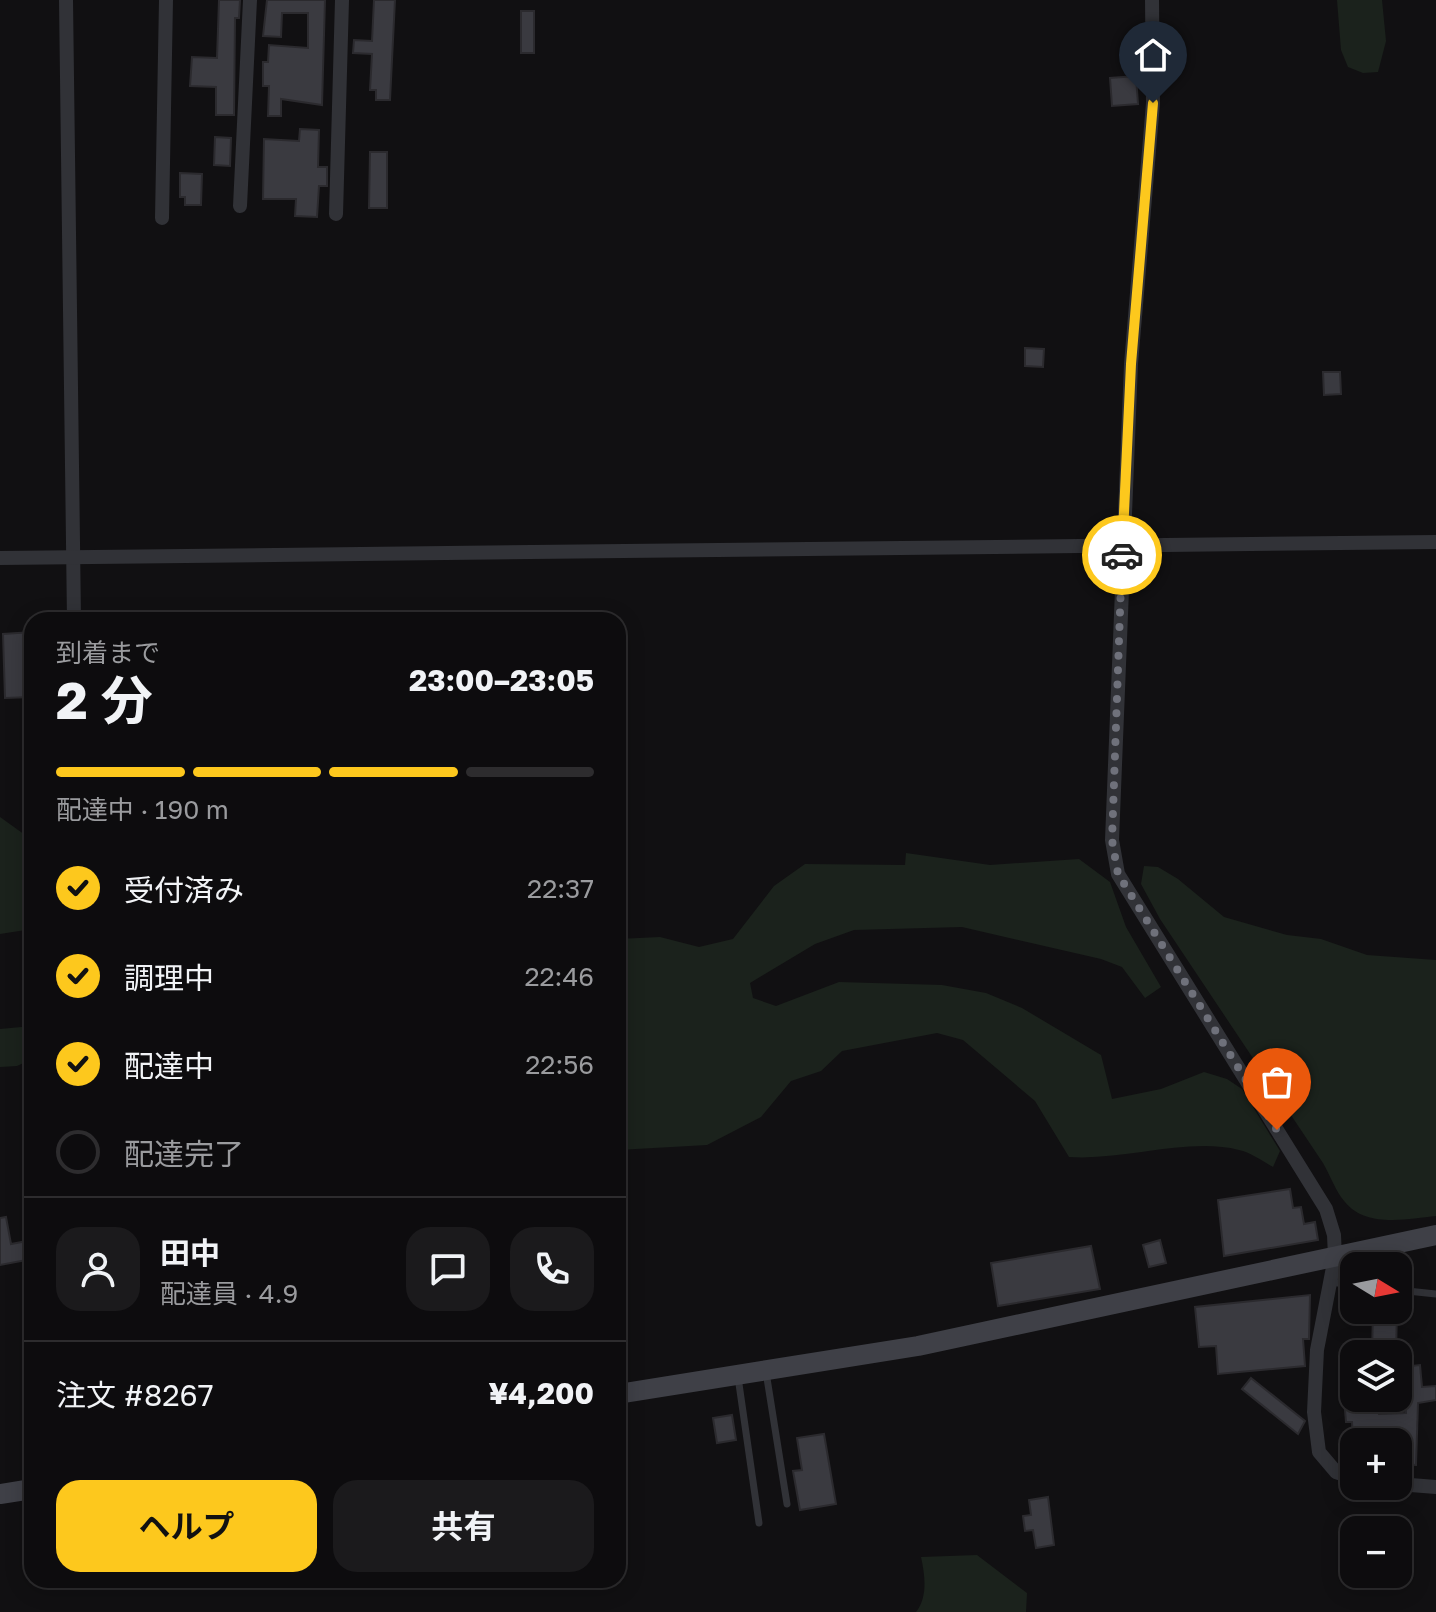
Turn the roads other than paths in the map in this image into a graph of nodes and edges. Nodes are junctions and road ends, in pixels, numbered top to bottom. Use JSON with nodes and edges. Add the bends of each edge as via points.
{"nodes":[{"id":1,"x":66,"y":0,"type":"edge"},
{"id":2,"x":166,"y":0,"type":"edge"},
{"id":3,"x":250,"y":0,"type":"edge"},
{"id":4,"x":342,"y":0,"type":"edge"},
{"id":5,"x":1152,"y":0,"type":"edge"},
{"id":6,"x":240,"y":206,"type":"dead end"},
{"id":7,"x":336,"y":214,"type":"dead end"},
{"id":8,"x":162,"y":218,"type":"dead end"},
{"id":9,"x":1436,"y":542,"type":"edge"},
{"id":10,"x":1123,"y":546,"type":"junction"},
{"id":11,"x":74,"y":557,"type":"junction"},
{"id":12,"x":0,"y":558,"type":"edge"},
{"id":13,"x":74,"y":612,"type":"edge"},
{"id":14,"x":1436,"y":1235,"type":"edge"},
{"id":15,"x":1335,"y":1257,"type":"junction"},
{"id":16,"x":1330,"y":1282,"type":"junction"},
{"id":17,"x":1340,"y":1283,"type":"edge"},
{"id":18,"x":1412,"y":1291,"type":"edge"},
{"id":19,"x":1436,"y":1294,"type":"edge"},
{"id":20,"x":766,"y":1370,"type":"junction"},
{"id":21,"x":738,"y":1375,"type":"junction"},
{"id":22,"x":626,"y":1393,"type":"edge"},
{"id":23,"x":1340,"y":1473,"type":"edge"},
{"id":24,"x":1412,"y":1485,"type":"edge"},
{"id":25,"x":1436,"y":1487,"type":"edge"},
{"id":26,"x":24,"y":1490,"type":"edge"},
{"id":27,"x":0,"y":1494,"type":"edge"},
{"id":28,"x":787,"y":1504,"type":"dead end"},
{"id":29,"x":759,"y":1523,"type":"dead end"}],
"edges":[{"from":1,"to":11,"type":"street"},
{"from":2,"to":8,"type":"street"},
{"from":3,"to":6,"type":"street"},
{"from":4,"to":7,"type":"street"},
{"from":5,"to":10,"type":"street","via":[[1153,103],[1131,364]]},
{"from":9,"to":10,"type":"street"},
{"from":10,"to":11,"type":"street"},
{"from":10,"to":15,"type":"street","via":[[1112,840],[1118,874],[1326,1209]]},
{"from":11,"to":12,"type":"street"},
{"from":11,"to":13,"type":"street"},
{"from":14,"to":15,"type":"street"},
{"from":15,"to":16,"type":"street"},
{"from":15,"to":20,"type":"street","via":[[918,1346]]},
{"from":16,"to":17,"type":"lane"},
{"from":16,"to":23,"type":"street","via":[[1317,1350],[1314,1412],[1319,1452]]},
{"from":18,"to":19,"type":"lane"},
{"from":20,"to":21,"type":"street"},
{"from":20,"to":28,"type":"lane"},
{"from":21,"to":22,"type":"street"},
{"from":21,"to":29,"type":"lane"},
{"from":24,"to":25,"type":"street"},
{"from":26,"to":27,"type":"street"}]}
